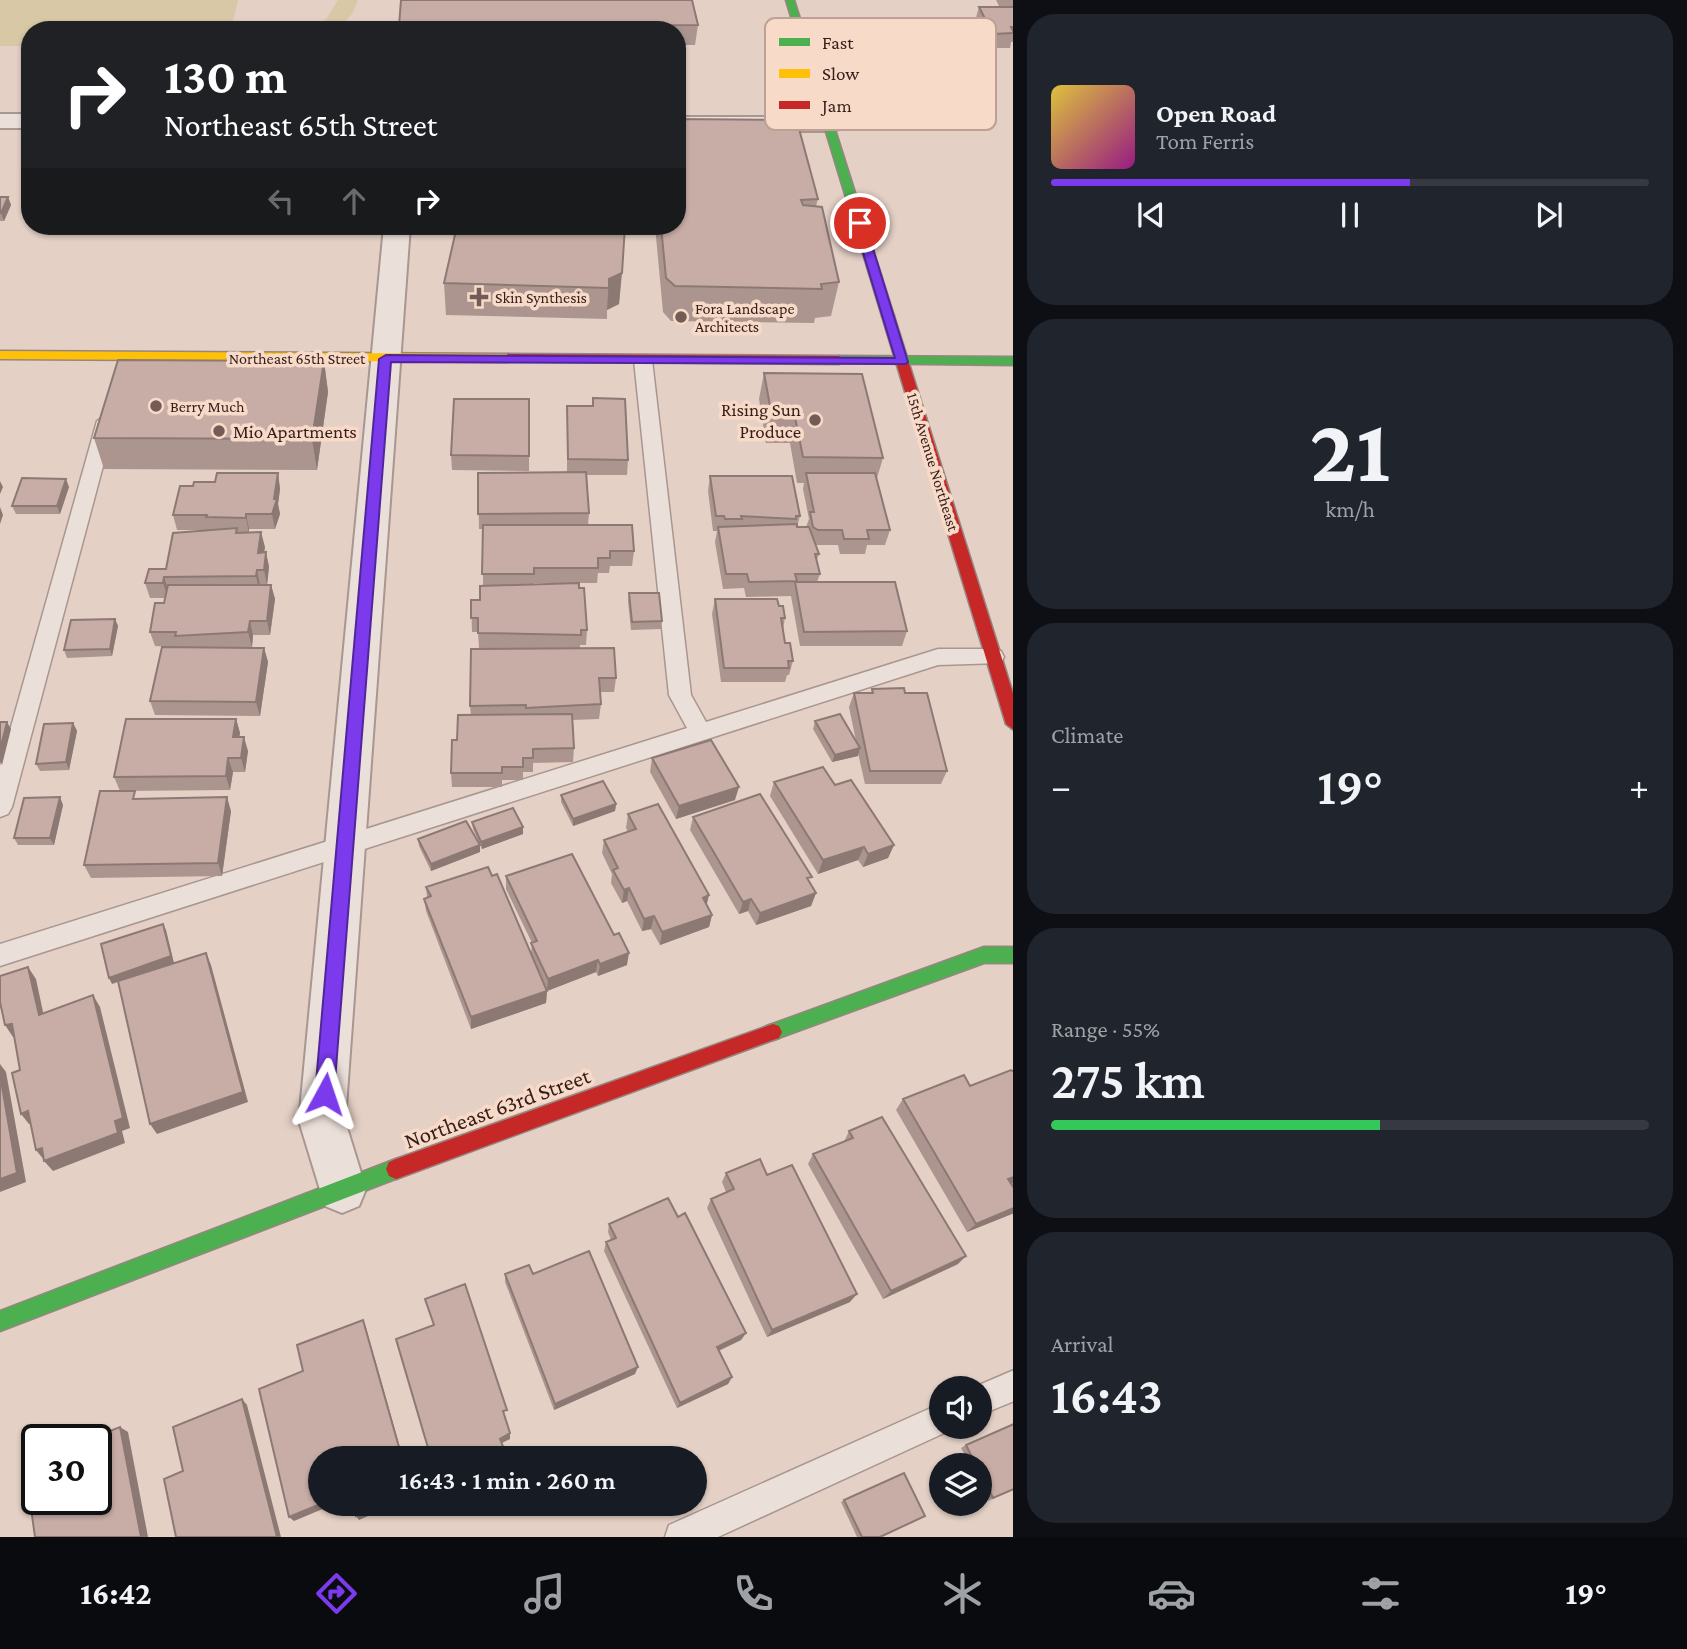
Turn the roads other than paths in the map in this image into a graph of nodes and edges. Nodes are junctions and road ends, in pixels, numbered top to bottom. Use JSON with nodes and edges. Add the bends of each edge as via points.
{"nodes":[{"id":1,"x":790,"y":0,"type":"edge"},
{"id":2,"x":796,"y":18,"type":"edge"},
{"id":3,"x":0,"y":121,"type":"edge"},
{"id":4,"x":21,"y":121,"type":"edge"},
{"id":5,"x":686,"y":124,"type":"edge"},
{"id":6,"x":765,"y":124,"type":"edge"},
{"id":7,"x":832,"y":130,"type":"edge"},
{"id":8,"x":396,"y":235,"type":"edge"},
{"id":9,"x":0,"y":355,"type":"edge"},
{"id":10,"x":123,"y":357,"type":"junction"},
{"id":11,"x":386,"y":359,"type":"junction"},
{"id":12,"x":643,"y":360,"type":"junction"},
{"id":13,"x":1013,"y":361,"type":"edge"},
{"id":14,"x":902,"y":362,"type":"junction"},
{"id":15,"x":118,"y":377,"type":"edge"},
{"id":16,"x":112,"y":401,"type":"edge"},
{"id":17,"x":993,"y":657,"type":"junction"},
{"id":18,"x":1013,"y":724,"type":"edge"},
{"id":19,"x":701,"y":733,"type":"junction"},
{"id":20,"x":0,"y":807,"type":"edge"},
{"id":21,"x":346,"y":845,"type":"junction"},
{"id":22,"x":0,"y":955,"type":"edge"},
{"id":23,"x":1013,"y":955,"type":"edge"},
{"id":24,"x":342,"y":1189,"type":"junction"},
{"id":25,"x":0,"y":1321,"type":"edge"},
{"id":26,"x":1013,"y":1385,"type":"edge"},
{"id":27,"x":992,"y":1395,"type":"edge"},
{"id":28,"x":929,"y":1424,"type":"edge"},
{"id":29,"x":681,"y":1537,"type":"edge"}],
"edges":[{"from":1,"to":2,"type":"main road","name":"15th Avenue Northeast"},
{"from":3,"to":4,"type":"street"},
{"from":5,"to":6,"type":"street"},
{"from":7,"to":14,"type":"main road","name":"15th Avenue Northeast"},
{"from":8,"to":11,"type":"street"},
{"from":9,"to":10,"type":"main road","name":"Northeast 65th Street"},
{"from":10,"to":11,"type":"main road","name":"Northeast 65th Street"},
{"from":10,"to":15,"type":"lane"},
{"from":11,"to":12,"type":"main road","name":"Northeast 65th Street"},
{"from":11,"to":21,"type":"street"},
{"from":12,"to":14,"type":"main road","name":"Northeast 65th Street"},
{"from":12,"to":19,"type":"lane","via":[[680,695]]},
{"from":13,"to":14,"type":"main road","name":"Northeast 65th Street"},
{"from":14,"to":17,"type":"main road","name":"15th Avenue Northeast"},
{"from":16,"to":20,"type":"lane"},
{"from":17,"to":18,"type":"main road","name":"15th Avenue Northeast"},
{"from":17,"to":19,"type":"lane","via":[[938,657]]},
{"from":19,"to":21,"type":"lane"},
{"from":21,"to":22,"type":"lane"},
{"from":21,"to":24,"type":"street","via":[[322,1121]]},
{"from":23,"to":24,"type":"main road","name":"Northeast 63rd Street","via":[[984,955]]},
{"from":24,"to":25,"type":"main road","name":"Northeast 63rd Street"},
{"from":26,"to":27,"type":"lane"},
{"from":28,"to":29,"type":"lane"}]}
